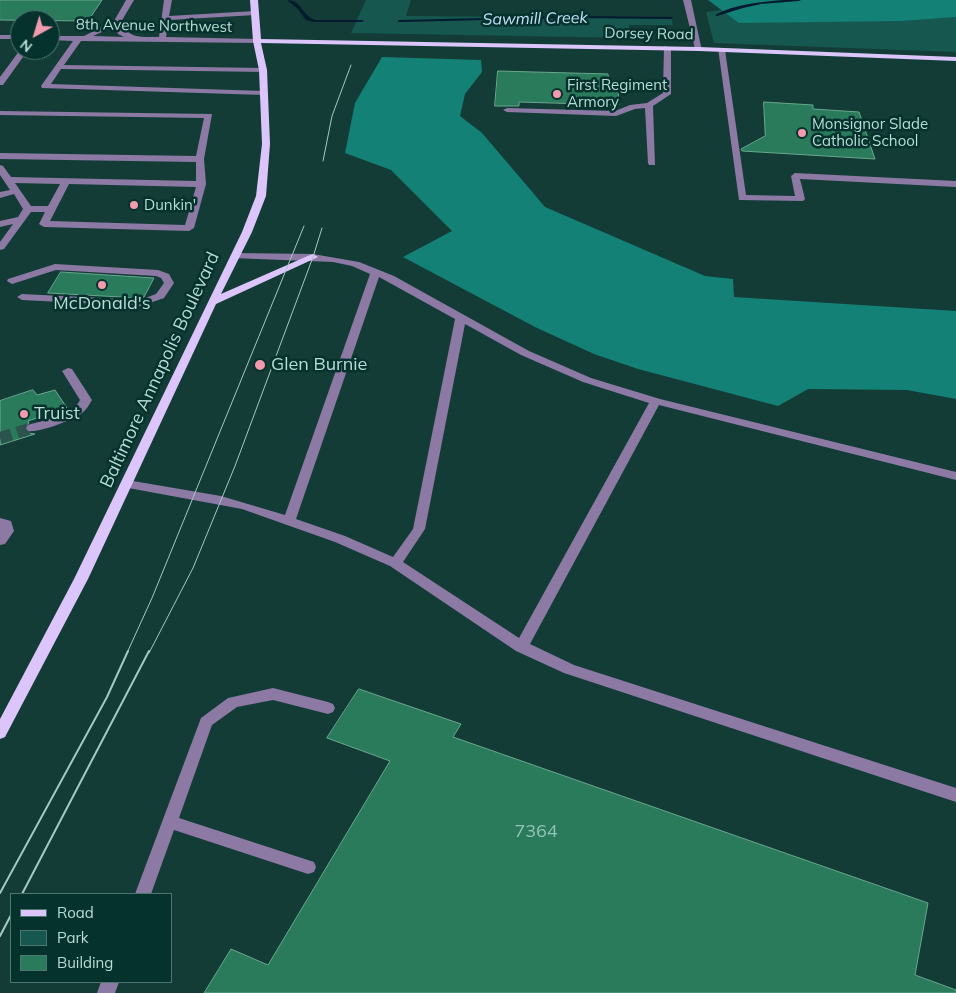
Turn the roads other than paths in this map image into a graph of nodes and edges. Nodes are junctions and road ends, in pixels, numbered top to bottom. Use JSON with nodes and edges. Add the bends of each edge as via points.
{"nodes":[{"id":1,"x":130,"y":0,"type":"edge"},
{"id":2,"x":168,"y":0,"type":"edge"},
{"id":3,"x":254,"y":0,"type":"edge"},
{"id":4,"x":687,"y":0,"type":"edge"},
{"id":5,"x":255,"y":13,"type":"junction"},
{"id":6,"x":167,"y":18,"type":"junction"},
{"id":7,"x":118,"y":22,"type":"junction"},
{"id":8,"x":60,"y":38,"type":"edge"},
{"id":9,"x":81,"y":38,"type":"junction"},
{"id":10,"x":134,"y":39,"type":"junction"},
{"id":11,"x":162,"y":40,"type":"junction"},
{"id":12,"x":257,"y":41,"type":"junction"},
{"id":13,"x":667,"y":48,"type":"junction"},
{"id":14,"x":699,"y":49,"type":"junction"},
{"id":15,"x":721,"y":50,"type":"junction"},
{"id":16,"x":860,"y":56,"type":"junction"},
{"id":17,"x":956,"y":59,"type":"edge"},
{"id":18,"x":17,"y":60,"type":"edge"},
{"id":19,"x":956,"y":66,"type":"edge"},
{"id":20,"x":59,"y":67,"type":"junction"},
{"id":21,"x":264,"y":70,"type":"junction"},
{"id":22,"x":0,"y":83,"type":"edge"},
{"id":23,"x":264,"y":93,"type":"junction"},
{"id":24,"x":650,"y":105,"type":"junction"},
{"id":25,"x":507,"y":110,"type":"dead end"},
{"id":26,"x":0,"y":113,"type":"edge"},
{"id":27,"x":0,"y":156,"type":"edge"},
{"id":28,"x":200,"y":159,"type":"junction"},
{"id":29,"x":652,"y":163,"type":"dead end"},
{"id":30,"x":0,"y":168,"type":"edge"},
{"id":31,"x":8,"y":180,"type":"junction"},
{"id":32,"x":66,"y":181,"type":"junction"},
{"id":33,"x":201,"y":184,"type":"junction"},
{"id":34,"x":956,"y":184,"type":"edge"},
{"id":35,"x":16,"y":191,"type":"junction"},
{"id":36,"x":0,"y":195,"type":"edge"},
{"id":37,"x":28,"y":209,"type":"junction"},
{"id":38,"x":51,"y":209,"type":"junction"},
{"id":39,"x":21,"y":218,"type":"junction"},
{"id":40,"x":0,"y":224,"type":"edge"},
{"id":41,"x":1,"y":247,"type":"edge"},
{"id":42,"x":235,"y":256,"type":"junction"},
{"id":43,"x":313,"y":257,"type":"junction"},
{"id":44,"x":376,"y":272,"type":"junction"},
{"id":45,"x":12,"y":281,"type":"dead end"},
{"id":46,"x":22,"y":297,"type":"dead end"},
{"id":47,"x":212,"y":302,"type":"junction"},
{"id":48,"x":461,"y":317,"type":"junction"},
{"id":49,"x":68,"y":371,"type":"dead end"},
{"id":50,"x":656,"y":401,"type":"junction"},
{"id":51,"x":32,"y":428,"type":"tunnel mouth"},
{"id":52,"x":956,"y":476,"type":"edge"},
{"id":53,"x":127,"y":484,"type":"junction"},
{"id":54,"x":289,"y":521,"type":"junction"},
{"id":55,"x":0,"y":522,"type":"edge"},
{"id":56,"x":0,"y":541,"type":"edge"},
{"id":57,"x":395,"y":563,"type":"junction"},
{"id":58,"x":521,"y":646,"type":"junction"},
{"id":59,"x":328,"y":708,"type":"dead end"},
{"id":60,"x":0,"y":734,"type":"edge"},
{"id":61,"x":956,"y":794,"type":"edge"},
{"id":62,"x":170,"y":822,"type":"junction"},
{"id":63,"x":308,"y":866,"type":"dead end"},
{"id":64,"x":143,"y":893,"type":"edge"}],
"edges":[{"from":1,"to":7,"type":"street"},
{"from":2,"to":6,"type":"street"},
{"from":3,"to":5,"type":"main road","name":"Baltimore Annapolis Boulevard"},
{"from":4,"to":14,"type":"street"},
{"from":5,"to":6,"type":"street"},
{"from":5,"to":12,"type":"main road","name":"Baltimore Annapolis Boulevard"},
{"from":6,"to":11,"type":"street"},
{"from":7,"to":9,"type":"street"},
{"from":7,"to":10,"type":"street","via":[[121,32]]},
{"from":8,"to":9,"type":"street","name":"8th Avenue Northwest"},
{"from":9,"to":10,"type":"street","name":"8th Avenue Northwest"},
{"from":9,"to":20,"type":"street"},
{"from":10,"to":11,"type":"street","name":"8th Avenue Northwest"},
{"from":11,"to":12,"type":"street","name":"8th Avenue Northwest"},
{"from":12,"to":13,"type":"main road","name":"Dorsey Road"},
{"from":12,"to":21,"type":"main road","name":"Baltimore Annapolis Boulevard"},
{"from":13,"to":14,"type":"main road","name":"Dorsey Road"},
{"from":13,"to":24,"type":"street","via":[[667,94]]},
{"from":14,"to":15,"type":"main road","name":"Dorsey Road"},
{"from":15,"to":16,"type":"main road","name":"Dorsey Road"},
{"from":15,"to":34,"type":"street","via":[[742,198],[800,199],[795,176]]},
{"from":16,"to":17,"type":"main road","name":"Dorsey Road"},
{"from":16,"to":19,"type":"main road","name":"Dorsey Road"},
{"from":18,"to":22,"type":"street"},
{"from":20,"to":21,"type":"street"},
{"from":20,"to":23,"type":"street","via":[[45,86]]},
{"from":21,"to":23,"type":"main road","name":"Baltimore Annapolis Boulevard"},
{"from":23,"to":42,"type":"main road","name":"Baltimore Annapolis Boulevard","via":[[266,144],[260,196]]},
{"from":24,"to":25,"type":"street","via":[[616,114]]},
{"from":24,"to":29,"type":"street"},
{"from":26,"to":28,"type":"street","via":[[209,116]]},
{"from":27,"to":28,"type":"street"},
{"from":28,"to":33,"type":"street"},
{"from":30,"to":31,"type":"street"},
{"from":31,"to":32,"type":"street"},
{"from":31,"to":35,"type":"street"},
{"from":32,"to":33,"type":"street"},
{"from":32,"to":38,"type":"street"},
{"from":33,"to":38,"type":"street","via":[[189,228],[44,224]]},
{"from":35,"to":36,"type":"street"},
{"from":35,"to":37,"type":"street"},
{"from":37,"to":38,"type":"street"},
{"from":37,"to":39,"type":"street"},
{"from":39,"to":40,"type":"street"},
{"from":39,"to":41,"type":"street"},
{"from":42,"to":43,"type":"street"},
{"from":42,"to":47,"type":"main road","name":"Baltimore Annapolis Boulevard"},
{"from":43,"to":44,"type":"street","via":[[338,260]]},
{"from":43,"to":47,"type":"main road"},
{"from":44,"to":48,"type":"street"},
{"from":44,"to":54,"type":"street"},
{"from":45,"to":46,"type":"street","via":[[55,267],[158,272],[169,283],[160,296],[141,303]]},
{"from":47,"to":53,"type":"main road","name":"Baltimore Annapolis Boulevard"},
{"from":48,"to":50,"type":"street","via":[[551,365],[595,383]]},
{"from":48,"to":57,"type":"street","via":[[419,529]]},
{"from":49,"to":51,"type":"street","via":[[86,400],[84,408]]},
{"from":50,"to":52,"type":"street"},
{"from":50,"to":58,"type":"street"},
{"from":53,"to":54,"type":"street","via":[[221,500]]},
{"from":53,"to":60,"type":"main road","name":"Baltimore Annapolis Boulevard"},
{"from":54,"to":57,"type":"street"},
{"from":55,"to":56,"type":"street","via":[[6,524],[8,531]]},
{"from":57,"to":58,"type":"street"},
{"from":58,"to":61,"type":"street","via":[[595,678]]},
{"from":59,"to":62,"type":"street","via":[[272,694],[233,702],[206,722]]},
{"from":62,"to":63,"type":"street"},
{"from":62,"to":64,"type":"street"}]}
